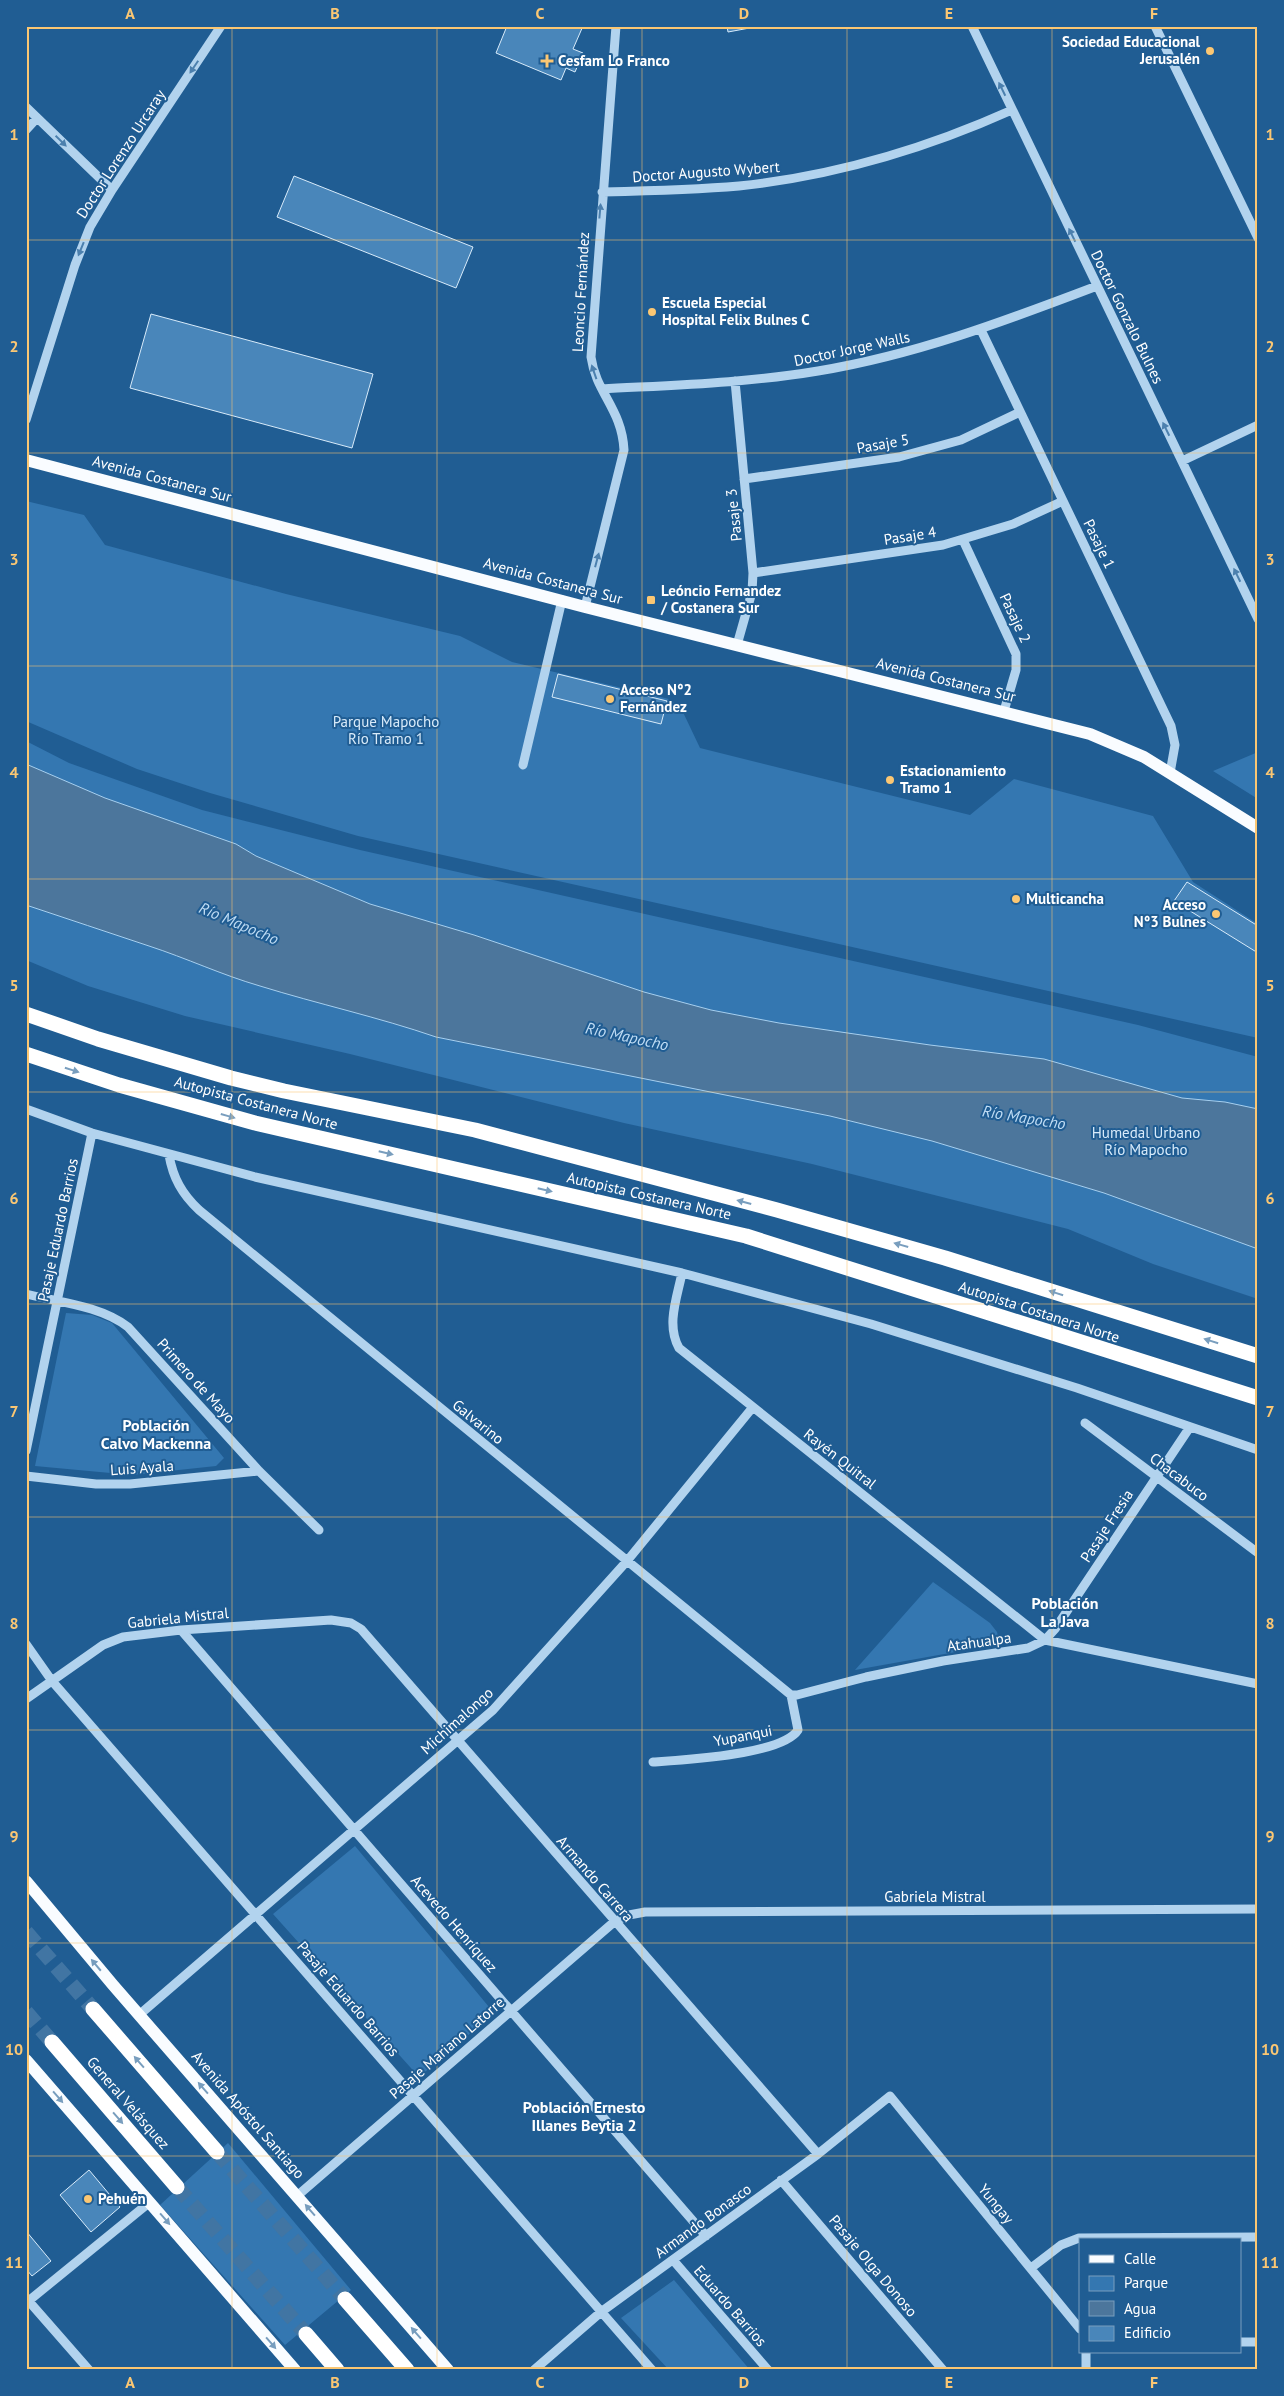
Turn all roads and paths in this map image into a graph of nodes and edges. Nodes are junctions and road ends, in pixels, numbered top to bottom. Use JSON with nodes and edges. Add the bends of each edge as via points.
{"nodes":[{"id":1,"x":616,"y":26,"type":"edge"},
{"id":2,"x":972,"y":26,"type":"edge"},
{"id":3,"x":1156,"y":26,"type":"edge"},
{"id":4,"x":219,"y":27,"type":"edge"},
{"id":5,"x":26,"y":107,"type":"edge"},
{"id":6,"x":1012,"y":110,"type":"junction"},
{"id":7,"x":37,"y":118,"type":"junction"},
{"id":8,"x":26,"y":130,"type":"edge"},
{"id":9,"x":112,"y":190,"type":"junction"},
{"id":10,"x":602,"y":192,"type":"junction"},
{"id":11,"x":1258,"y":238,"type":"edge"},
{"id":12,"x":1097,"y":286,"type":"junction"},
{"id":13,"x":981,"y":330,"type":"junction"},
{"id":14,"x":734,"y":381,"type":"junction"},
{"id":15,"x":602,"y":389,"type":"junction"},
{"id":16,"x":1020,"y":412,"type":"junction"},
{"id":17,"x":26,"y":420,"type":"edge"},
{"id":18,"x":1258,"y":425,"type":"edge"},
{"id":19,"x":26,"y":460,"type":"edge"},
{"id":20,"x":1182,"y":461,"type":"junction"},
{"id":21,"x":744,"y":478,"type":"junction"},
{"id":22,"x":1063,"y":501,"type":"junction"},
{"id":23,"x":963,"y":540,"type":"junction"},
{"id":24,"x":754,"y":573,"type":"junction"},
{"id":25,"x":562,"y":600,"type":"junction"},
{"id":26,"x":585,"y":607,"type":"junction"},
{"id":27,"x":1258,"y":619,"type":"edge"},
{"id":28,"x":737,"y":645,"type":"junction"},
{"id":29,"x":1004,"y":711,"type":"junction"},
{"id":30,"x":523,"y":765,"type":"dead end"},
{"id":31,"x":1170,"y":772,"type":"junction"},
{"id":32,"x":1258,"y":828,"type":"edge"},
{"id":33,"x":26,"y":1014,"type":"edge"},
{"id":34,"x":26,"y":1054,"type":"edge"},
{"id":35,"x":26,"y":1109,"type":"edge"},
{"id":36,"x":92,"y":1133,"type":"junction"},
{"id":37,"x":168,"y":1155,"type":"junction"},
{"id":38,"x":682,"y":1274,"type":"junction"},
{"id":39,"x":26,"y":1294,"type":"edge"},
{"id":40,"x":58,"y":1302,"type":"junction"},
{"id":41,"x":1258,"y":1356,"type":"edge"},
{"id":42,"x":1258,"y":1398,"type":"edge"},
{"id":43,"x":753,"y":1407,"type":"junction"},
{"id":44,"x":1085,"y":1423,"type":"dead end"},
{"id":45,"x":1190,"y":1426,"type":"junction"},
{"id":46,"x":26,"y":1450,"type":"edge"},
{"id":47,"x":1258,"y":1450,"type":"edge"},
{"id":48,"x":259,"y":1471,"type":"junction"},
{"id":49,"x":26,"y":1476,"type":"edge"},
{"id":50,"x":1155,"y":1478,"type":"junction"},
{"id":51,"x":319,"y":1530,"type":"dead end"},
{"id":52,"x":1258,"y":1553,"type":"edge"},
{"id":53,"x":627,"y":1561,"type":"junction"},
{"id":54,"x":351,"y":1623,"type":"joint"},
{"id":55,"x":181,"y":1630,"type":"junction"},
{"id":56,"x":1045,"y":1640,"type":"junction"},
{"id":57,"x":26,"y":1644,"type":"edge"},
{"id":58,"x":52,"y":1680,"type":"junction"},
{"id":59,"x":1258,"y":1684,"type":"edge"},
{"id":60,"x":791,"y":1695,"type":"junction"},
{"id":61,"x":26,"y":1699,"type":"edge"},
{"id":62,"x":459,"y":1740,"type":"junction"},
{"id":63,"x":653,"y":1762,"type":"dead end"},
{"id":64,"x":354,"y":1830,"type":"junction"},
{"id":65,"x":26,"y":1881,"type":"edge"},
{"id":66,"x":1258,"y":1909,"type":"edge"},
{"id":67,"x":256,"y":1915,"type":"junction"},
{"id":68,"x":614,"y":1922,"type":"junction"},
{"id":69,"x":93,"y":2009,"type":"tunnel mouth"},
{"id":70,"x":511,"y":2011,"type":"junction"},
{"id":71,"x":139,"y":2014,"type":"junction"},
{"id":72,"x":52,"y":2042,"type":"tunnel mouth"},
{"id":73,"x":26,"y":2060,"type":"edge"},
{"id":74,"x":413,"y":2096,"type":"junction"},
{"id":75,"x":890,"y":2096,"type":"joint"},
{"id":76,"x":217,"y":2152,"type":"tunnel mouth"},
{"id":77,"x":818,"y":2154,"type":"junction"},
{"id":78,"x":782,"y":2180,"type":"junction"},
{"id":79,"x":177,"y":2187,"type":"tunnel mouth"},
{"id":80,"x":297,"y":2196,"type":"junction"},
{"id":81,"x":150,"y":2202,"type":"junction"},
{"id":82,"x":706,"y":2236,"type":"junction"},
{"id":83,"x":1258,"y":2237,"type":"edge"},
{"id":84,"x":1079,"y":2238,"type":"edge"},
{"id":85,"x":1080,"y":2238,"type":"edge"},
{"id":86,"x":673,"y":2260,"type":"junction"},
{"id":87,"x":1031,"y":2268,"type":"junction"},
{"id":88,"x":345,"y":2299,"type":"tunnel mouth"},
{"id":89,"x":27,"y":2301,"type":"edge"},
{"id":90,"x":601,"y":2312,"type":"junction"},
{"id":91,"x":1079,"y":2328,"type":"edge"},
{"id":92,"x":306,"y":2334,"type":"tunnel mouth"},
{"id":93,"x":1242,"y":2342,"type":"edge"},
{"id":94,"x":1258,"y":2342,"type":"edge"},
{"id":95,"x":1086,"y":2354,"type":"edge"},
{"id":96,"x":89,"y":2370,"type":"edge"},
{"id":97,"x":295,"y":2370,"type":"edge"},
{"id":98,"x":337,"y":2370,"type":"edge"},
{"id":99,"x":407,"y":2370,"type":"edge"},
{"id":100,"x":448,"y":2370,"type":"edge"},
{"id":101,"x":534,"y":2370,"type":"edge"},
{"id":102,"x":652,"y":2370,"type":"edge"},
{"id":103,"x":768,"y":2370,"type":"edge"},
{"id":104,"x":943,"y":2370,"type":"edge"},
{"id":105,"x":1086,"y":2370,"type":"edge"}],
"edges":[{"from":1,"to":10,"type":"street","name":"Leoncio Fernández"},
{"from":6,"to":2,"type":"street","name":"Doctor Gonzalo Bulnes","one_way":true},
{"from":3,"to":11,"type":"street"},
{"from":4,"to":9,"type":"street","name":"Doctor Lorenzo Urcaray","one_way":true},
{"from":5,"to":7,"type":"street"},
{"from":6,"to":10,"type":"street","name":"Doctor Augusto Wybert","via":[[926,144],[835,170],[738,186]]},
{"from":12,"to":6,"type":"street","name":"Doctor Gonzalo Bulnes","one_way":true},
{"from":7,"to":8,"type":"street"},
{"from":7,"to":9,"type":"street","one_way":true},
{"from":9,"to":17,"type":"street","name":"Doctor Lorenzo Urcaray","one_way":true,"via":[[90,227],[77,259]]},
{"from":15,"to":10,"type":"street","name":"Leoncio Fernández","one_way":true,"via":[[590,357]]},
{"from":12,"to":13,"type":"street","name":"Doctor Jorge Walls"},
{"from":20,"to":12,"type":"street","name":"Doctor Gonzalo Bulnes","one_way":true},
{"from":13,"to":14,"type":"street","name":"Doctor Jorge Walls","via":[[860,363]]},
{"from":13,"to":16,"type":"street","name":"Pasaje 1"},
{"from":14,"to":15,"type":"street","name":"Doctor Jorge Walls"},
{"from":14,"to":21,"type":"street","name":"Pasaje 3"},
{"from":26,"to":15,"type":"street","name":"Leoncio Fernández","one_way":true,"via":[[624,450],[621,425]]},
{"from":16,"to":21,"type":"street","name":"Pasaje 5","via":[[961,440],[899,457]]},
{"from":16,"to":22,"type":"street","name":"Pasaje 1"},
{"from":18,"to":20,"type":"street"},
{"from":19,"to":25,"type":"main road","name":"Avenida Costanera Sur"},
{"from":27,"to":20,"type":"street","name":"Doctor Gonzalo Bulnes","one_way":true},
{"from":21,"to":24,"type":"street","name":"Pasaje 3"},
{"from":22,"to":23,"type":"street","name":"Pasaje 4","via":[[1013,524]]},
{"from":22,"to":31,"type":"street","name":"Pasaje 1","via":[[1171,726],[1175,745]]},
{"from":23,"to":24,"type":"street","name":"Pasaje 4"},
{"from":23,"to":29,"type":"street","name":"Pasaje 2","via":[[1016,654],[1016,670]]},
{"from":24,"to":28,"type":"street","name":"Pasaje 3"},
{"from":25,"to":26,"type":"main road","name":"Avenida Costanera Sur"},
{"from":25,"to":30,"type":"street"},
{"from":26,"to":28,"type":"main road","name":"Avenida Costanera Sur"},
{"from":28,"to":29,"type":"main road","name":"Avenida Costanera Sur"},
{"from":29,"to":31,"type":"main road","name":"Avenida Costanera Sur","via":[[1118,744]]},
{"from":31,"to":32,"type":"main road","name":"Avenida Costanera Sur"},
{"from":41,"to":33,"type":"highway","name":"Autopista Costanera Norte","one_way":true,"via":[[945,1258],[778,1210],[475,1130],[284,1092],[116,1045]]},
{"from":34,"to":42,"type":"highway","name":"Autopista Costanera Norte","one_way":true,"via":[[255,1123],[746,1236]]},
{"from":35,"to":36,"type":"street"},
{"from":36,"to":37,"type":"street"},
{"from":36,"to":40,"type":"street","name":"Pasaje Eduardo Barrios"},
{"from":37,"to":38,"type":"street"},
{"from":37,"to":53,"type":"street","name":"Galvarino","via":[[180,1189],[199,1210]]},
{"from":38,"to":43,"type":"street","name":"Rayén Quitral","via":[[672,1326],[674,1340],[686,1354]]},
{"from":38,"to":45,"type":"street","via":[[955,1349]]},
{"from":39,"to":40,"type":"street","name":"Primero de Mayo"},
{"from":40,"to":46,"type":"street","name":"Pasaje Eduardo Barrios"},
{"from":40,"to":48,"type":"street","name":"Primero de Mayo","via":[[104,1313],[128,1327]]},
{"from":43,"to":53,"type":"street","name":"Michimalongo"},
{"from":43,"to":56,"type":"street","name":"Rayén Quitral"},
{"from":44,"to":50,"type":"street","name":"Chacabuco"},
{"from":45,"to":47,"type":"street"},
{"from":45,"to":50,"type":"street","name":"Pasaje Fresia"},
{"from":48,"to":49,"type":"street","name":"Luis Ayala","via":[[116,1484]]},
{"from":48,"to":51,"type":"street","name":"Primero de Mayo"},
{"from":50,"to":52,"type":"street","name":"Chacabuco"},
{"from":50,"to":56,"type":"street","name":"Pasaje Fresia"},
{"from":53,"to":60,"type":"street","name":"Galvarino"},
{"from":53,"to":62,"type":"street","name":"Michimalongo","via":[[493,1710]]},
{"from":54,"to":55,"type":"street","name":"Gabriela Mistral","via":[[331,1620]]},
{"from":54,"to":62,"type":"street","name":"Armando Carrera","via":[[370,1637]]},
{"from":55,"to":58,"type":"street","name":"Gabriela Mistral","via":[[114,1640]]},
{"from":55,"to":64,"type":"street","name":"Acevedo Henríquez"},
{"from":56,"to":59,"type":"street"},
{"from":56,"to":60,"type":"street","name":"Atahualpa","via":[[1028,1648],[952,1659]]},
{"from":57,"to":58,"type":"street","name":"Pasaje Eduardo Barrios"},
{"from":58,"to":61,"type":"street","name":"Gabriela Mistral"},
{"from":58,"to":67,"type":"street","name":"Pasaje Eduardo Barrios"},
{"from":60,"to":63,"type":"street","name":"Yupanqui","via":[[798,1730],[793,1738],[725,1755]]},
{"from":62,"to":64,"type":"street","name":"Michimalongo"},
{"from":62,"to":68,"type":"street","name":"Armando Carrera"},
{"from":64,"to":67,"type":"street","name":"Michimalongo"},
{"from":64,"to":70,"type":"street","name":"Acevedo Henríquez"},
{"from":71,"to":65,"type":"main road","name":"Avenida Apóstol Santiago","one_way":true},
{"from":66,"to":68,"type":"street","name":"Gabriela Mistral","via":[[645,1912]]},
{"from":67,"to":71,"type":"street","name":"Michimalongo"},
{"from":67,"to":74,"type":"street","name":"Pasaje Eduardo Barrios"},
{"from":68,"to":70,"type":"street","name":"Pasaje Mariano Latorre"},
{"from":68,"to":77,"type":"street","name":"Armando Carrera"},
{"from":76,"to":69,"type":"highway","one_way":true},
{"from":70,"to":74,"type":"street","name":"Pasaje Mariano Latorre"},
{"from":70,"to":82,"type":"street","name":"Acevedo Henríquez"},
{"from":80,"to":71,"type":"main road","name":"Avenida Apóstol Santiago","one_way":true},
{"from":72,"to":79,"type":"highway","name":"General Velásquez","one_way":true},
{"from":73,"to":81,"type":"main road","one_way":true},
{"from":74,"to":80,"type":"street","name":"Pasaje Mariano Latorre"},
{"from":74,"to":90,"type":"street","name":"Pasaje Eduardo Barrios"},
{"from":75,"to":77,"type":"street","name":"Armando Bonasco"},
{"from":75,"to":87,"type":"street","name":"Yungay"},
{"from":77,"to":78,"type":"street","name":"Armando Bonasco"},
{"from":78,"to":82,"type":"street","name":"Armando Bonasco"},
{"from":78,"to":104,"type":"street","name":"Pasaje Olga Donoso"},
{"from":100,"to":80,"type":"main road","name":"Avenida Apóstol Santiago","one_way":true},
{"from":81,"to":89,"type":"street"},
{"from":81,"to":97,"type":"main road","one_way":true},
{"from":82,"to":86,"type":"street","name":"Armando Bonasco"},
{"from":83,"to":85,"type":"street"},
{"from":84,"to":87,"type":"street","via":[[1061,2245]]},
{"from":86,"to":90,"type":"street","name":"Armando Bonasco"},
{"from":86,"to":103,"type":"street","name":"Eduardo Barrios"},
{"from":87,"to":91,"type":"street","name":"Yungay"},
{"from":88,"to":99,"type":"highway"},
{"from":89,"to":96,"type":"street"},
{"from":90,"to":101,"type":"street","name":"Armando Bonasco"},
{"from":90,"to":102,"type":"street","name":"Pasaje Eduardo Barrios"},
{"from":92,"to":98,"type":"highway"},
{"from":93,"to":94,"type":"street"},
{"from":95,"to":105,"type":"street"}]}
